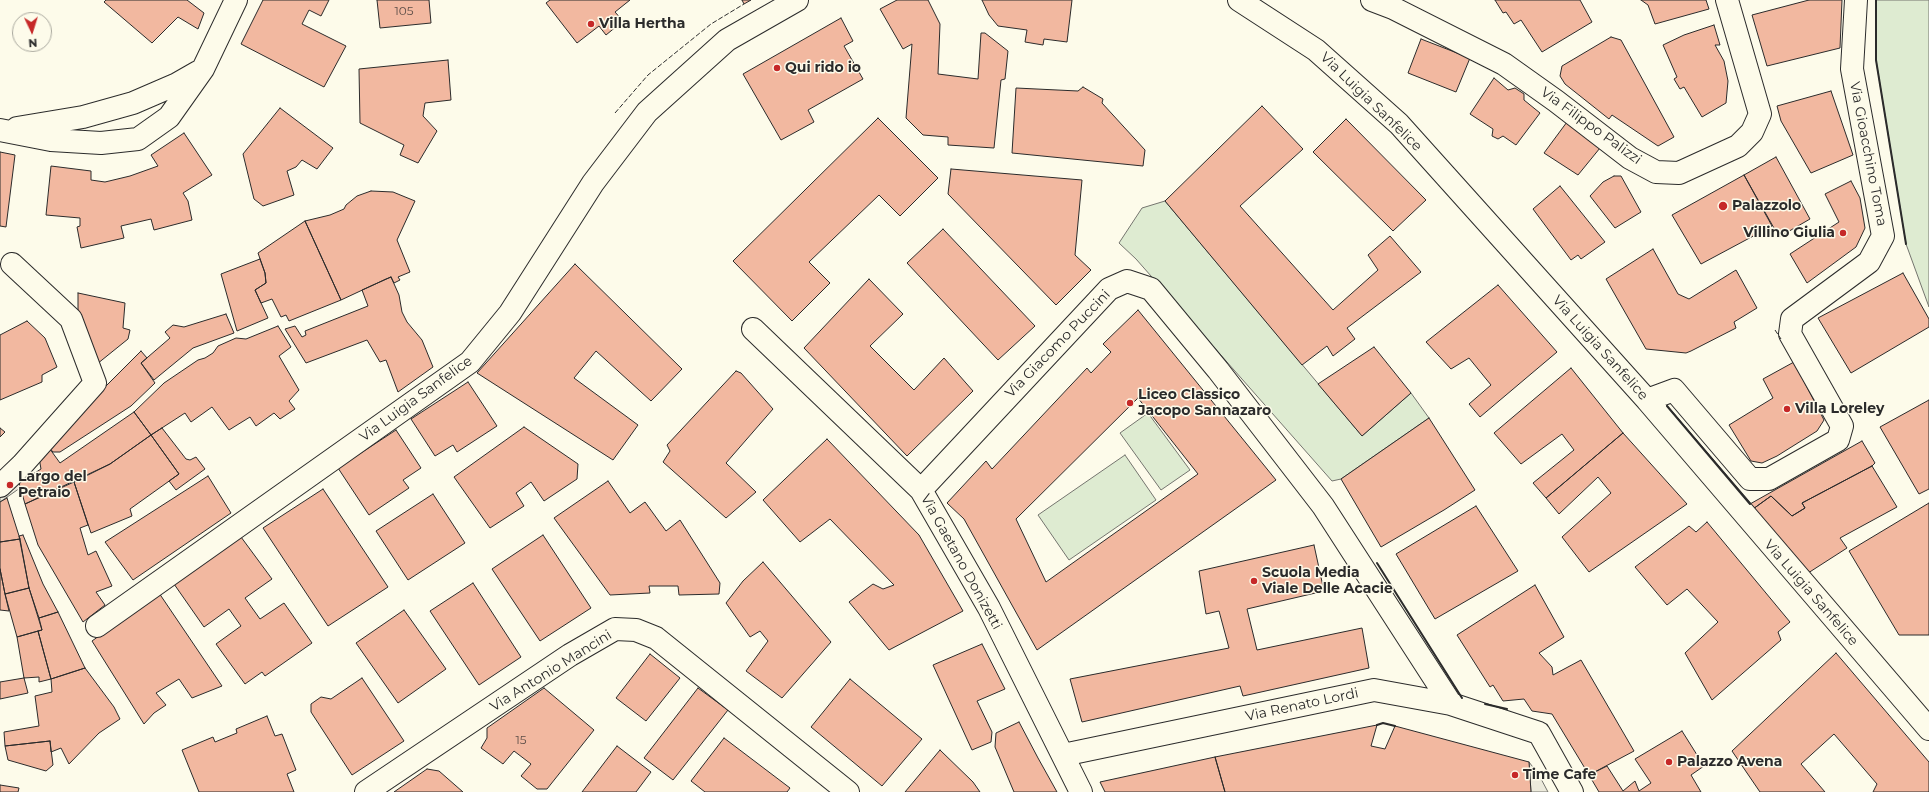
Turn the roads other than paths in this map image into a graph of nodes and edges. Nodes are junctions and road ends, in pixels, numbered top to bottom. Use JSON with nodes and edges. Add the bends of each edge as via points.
{"nodes":[{"id":1,"x":236,"y":0,"type":"edge"},
{"id":2,"x":797,"y":0,"type":"edge"},
{"id":3,"x":1239,"y":0,"type":"edge"},
{"id":4,"x":1372,"y":0,"type":"edge"},
{"id":5,"x":1726,"y":0,"type":"edge"},
{"id":6,"x":1856,"y":0,"type":"edge"},
{"id":7,"x":203,"y":69,"type":"junction"},
{"id":8,"x":83,"y":117,"type":"junction"},
{"id":9,"x":3,"y":130,"type":"edge"},
{"id":10,"x":101,"y":143,"type":"junction"},
{"id":11,"x":12,"y":264,"type":"dead end"},
{"id":12,"x":753,"y":330,"type":"dead end"},
{"id":13,"x":1646,"y":400,"type":"junction"},
{"id":14,"x":0,"y":486,"type":"edge"},
{"id":15,"x":921,"y":490,"type":"junction"},
{"id":16,"x":97,"y":626,"type":"dead end"},
{"id":17,"x":1450,"y":704,"type":"junction"},
{"id":18,"x":1929,"y":729,"type":"edge"},
{"id":19,"x":1062,"y":755,"type":"junction"},
{"id":20,"x":366,"y":792,"type":"edge"},
{"id":21,"x":848,"y":792,"type":"edge"},
{"id":22,"x":1081,"y":792,"type":"edge"},
{"id":23,"x":1572,"y":792,"type":"edge"}],
"edges":[{"from":1,"to":7,"type":"street"},
{"from":2,"to":16,"type":"street","name":"Via Luigia Sanfelice","via":[[727,40],[647,112],[593,183],[510,313],[470,362]]},
{"from":3,"to":13,"type":"street","name":"Via Luigia Sanfelice","via":[[1316,50],[1399,124]]},
{"from":4,"to":5,"type":"street","name":"Via Filippo Palizzi","via":[[1504,64],[1630,158],[1656,172],[1679,173],[1738,146],[1752,132],[1760,114]]},
{"from":6,"to":13,"type":"street","name":"Via Gioacchino Toma","via":[[1852,69],[1883,236],[1869,262],[1792,319],[1790,334],[1842,426],[1838,440],[1769,479],[1750,479],[1674,390]]},
{"from":7,"to":8,"type":"street","via":[[178,84],[133,103]]},
{"from":7,"to":10,"type":"street","via":[[169,117],[138,139]]},
{"from":8,"to":9,"type":"street"},
{"from":8,"to":10,"type":"street","via":[[83,130],[89,137]]},
{"from":9,"to":10,"type":"street","via":[[51,140]]},
{"from":11,"to":14,"type":"street","via":[[71,319],[95,383]]},
{"from":12,"to":15,"type":"street","name":"Via Gaetano Donizetti"},
{"from":13,"to":18,"type":"street","name":"Via Luigia Sanfelice"},
{"from":15,"to":17,"type":"street","name":"Via Giacomo Puccini","via":[[1109,289],[1127,281],[1151,289],[1218,370],[1323,506]]},
{"from":15,"to":19,"type":"street","name":"Via Gaetano Donizetti","via":[[989,608]]},
{"from":17,"to":19,"type":"street","name":"Via Renato Lordi","via":[[1374,690]]},
{"from":17,"to":23,"type":"street","name":"Via Renato Lordi","via":[[1539,733]]},
{"from":19,"to":22,"type":"street"},
{"from":20,"to":21,"type":"street","name":"Via Antonio Mancini","via":[[570,655],[615,629],[636,630],[656,638]]}]}
